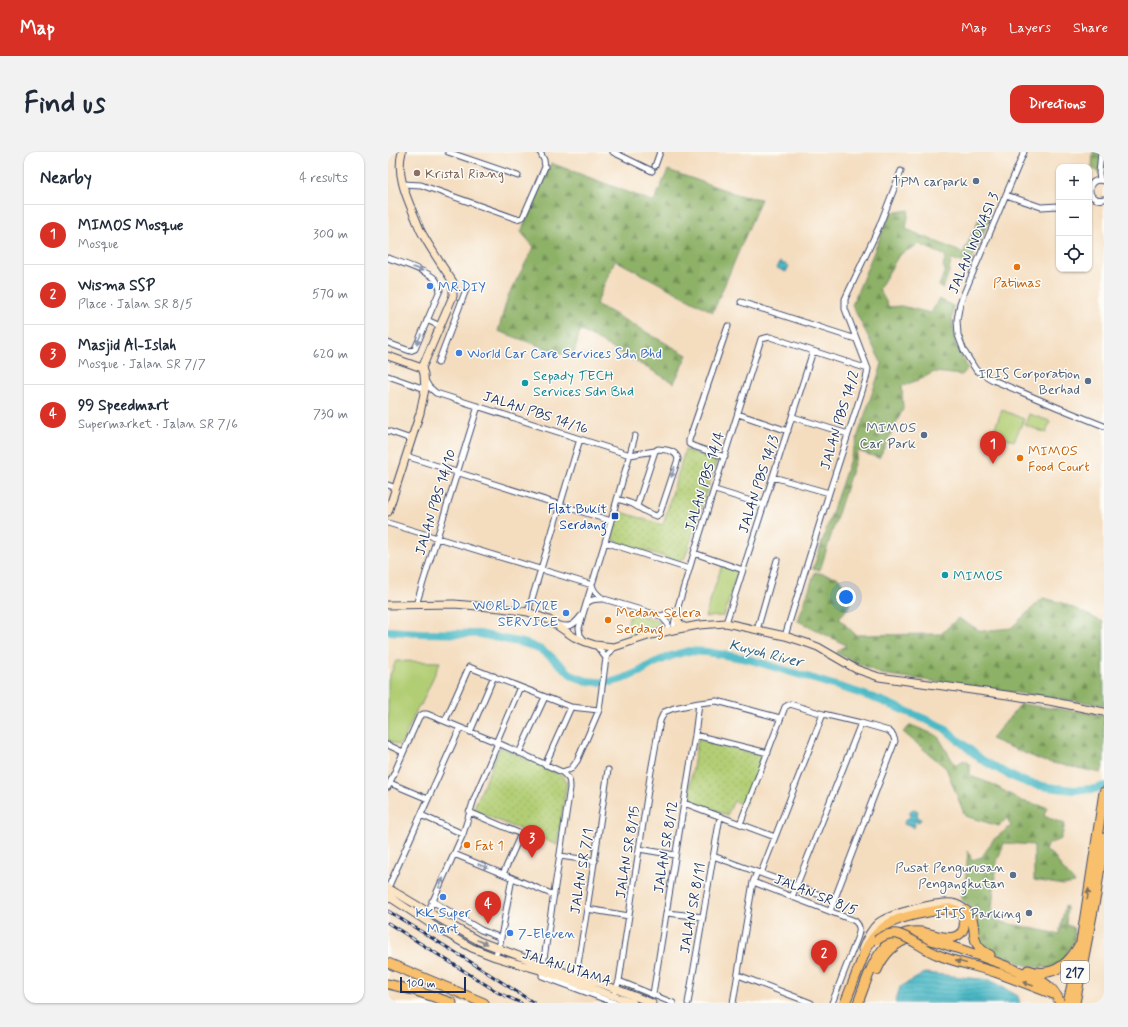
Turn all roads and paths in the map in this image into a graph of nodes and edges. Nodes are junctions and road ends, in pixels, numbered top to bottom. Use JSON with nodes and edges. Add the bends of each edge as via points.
{"nodes":[{"id":1,"x":402,"y":152,"type":"edge"},
{"id":2,"x":448,"y":152,"type":"edge"},
{"id":3,"x":540,"y":152,"type":"edge"},
{"id":4,"x":613,"y":152,"type":"edge"},
{"id":5,"x":660,"y":152,"type":"edge"},
{"id":6,"x":1024,"y":152,"type":"edge"},
{"id":7,"x":1101,"y":152,"type":"edge"},
{"id":8,"x":655,"y":166,"type":"dead end"},
{"id":9,"x":901,"y":171,"type":"dead end"},
{"id":10,"x":652,"y":172,"type":"dead end"},
{"id":11,"x":518,"y":176,"type":"dead end"},
{"id":12,"x":1102,"y":181,"type":"edge"},
{"id":13,"x":403,"y":184,"type":"junction"},
{"id":14,"x":1092,"y":184,"type":"edge"},
{"id":15,"x":1006,"y":195,"type":"junction"},
{"id":16,"x":1092,"y":196,"type":"edge"},
{"id":17,"x":1104,"y":199,"type":"edge"},
{"id":18,"x":1056,"y":206,"type":"edge"},
{"id":19,"x":388,"y":258,"type":"edge"},
{"id":20,"x":467,"y":288,"type":"dead end"},
{"id":21,"x":741,"y":302,"type":"dead end"},
{"id":22,"x":427,"y":320,"type":"junction"},
{"id":23,"x":442,"y":322,"type":"junction"},
{"id":24,"x":452,"y":322,"type":"junction"},
{"id":25,"x":728,"y":326,"type":"dead end"},
{"id":26,"x":856,"y":339,"type":"junction"},
{"id":27,"x":388,"y":343,"type":"edge"},
{"id":28,"x":813,"y":351,"type":"junction"},
{"id":29,"x":388,"y":356,"type":"edge"},
{"id":30,"x":438,"y":363,"type":"dead end"},
{"id":31,"x":422,"y":368,"type":"junction"},
{"id":32,"x":868,"y":369,"type":"junction"},
{"id":33,"x":388,"y":376,"type":"edge"},
{"id":34,"x":424,"y":379,"type":"junction"},
{"id":35,"x":425,"y":389,"type":"junction"},
{"id":36,"x":436,"y":393,"type":"junction"},
{"id":37,"x":423,"y":400,"type":"junction"},
{"id":38,"x":478,"y":406,"type":"junction"},
{"id":39,"x":738,"y":414,"type":"junction"},
{"id":40,"x":793,"y":417,"type":"junction"},
{"id":41,"x":1104,"y":426,"type":"edge"},
{"id":42,"x":788,"y":430,"type":"junction"},
{"id":43,"x":388,"y":431,"type":"edge"},
{"id":44,"x":848,"y":434,"type":"junction"},
{"id":45,"x":636,"y":436,"type":"dead end"},
{"id":46,"x":411,"y":439,"type":"junction"},
{"id":47,"x":580,"y":439,"type":"junction"},
{"id":48,"x":655,"y":451,"type":"junction"},
{"id":49,"x":630,"y":455,"type":"junction"},
{"id":50,"x":406,"y":456,"type":"junction"},
{"id":51,"x":725,"y":457,"type":"junction"},
{"id":52,"x":457,"y":472,"type":"junction"},
{"id":53,"x":773,"y":477,"type":"junction"},
{"id":54,"x":388,"y":485,"type":"edge"},
{"id":55,"x":396,"y":488,"type":"junction"},
{"id":56,"x":715,"y":490,"type":"junction"},
{"id":57,"x":829,"y":493,"type":"junction"},
{"id":58,"x":617,"y":499,"type":"junction"},
{"id":59,"x":560,"y":505,"type":"junction"},
{"id":60,"x":764,"y":505,"type":"junction"},
{"id":61,"x":637,"y":506,"type":"junction"},
{"id":62,"x":388,"y":512,"type":"edge"},
{"id":63,"x":611,"y":521,"type":"junction"},
{"id":64,"x":388,"y":523,"type":"edge"},
{"id":65,"x":437,"y":538,"type":"junction"},
{"id":66,"x":605,"y":542,"type":"junction"},
{"id":67,"x":694,"y":553,"type":"junction"},
{"id":68,"x":777,"y":560,"type":"dead end"},
{"id":69,"x":689,"y":569,"type":"junction"},
{"id":70,"x":541,"y":570,"type":"junction"},
{"id":71,"x":743,"y":570,"type":"junction"},
{"id":72,"x":592,"y":586,"type":"junction"},
{"id":73,"x":604,"y":599,"type":"junction"},
{"id":74,"x":388,"y":605,"type":"edge"},
{"id":75,"x":416,"y":605,"type":"junction"},
{"id":76,"x":586,"y":605,"type":"junction"},
{"id":77,"x":677,"y":610,"type":"junction"},
{"id":78,"x":528,"y":612,"type":"junction"},
{"id":79,"x":583,"y":614,"type":"junction"},
{"id":80,"x":661,"y":616,"type":"junction"},
{"id":81,"x":726,"y":623,"type":"junction"},
{"id":82,"x":556,"y":624,"type":"junction"},
{"id":83,"x":686,"y":628,"type":"junction"},
{"id":84,"x":757,"y":630,"type":"junction"},
{"id":85,"x":670,"y":631,"type":"junction"},
{"id":86,"x":785,"y":636,"type":"junction"},
{"id":87,"x":586,"y":642,"type":"junction"},
{"id":88,"x":596,"y":645,"type":"junction"},
{"id":89,"x":614,"y":647,"type":"junction"},
{"id":90,"x":606,"y":660,"type":"junction"},
{"id":91,"x":494,"y":676,"type":"junction"},
{"id":92,"x":520,"y":687,"type":"junction"},
{"id":93,"x":545,"y":697,"type":"junction"},
{"id":94,"x":699,"y":703,"type":"junction"},
{"id":95,"x":571,"y":707,"type":"junction"},
{"id":96,"x":599,"y":708,"type":"junction"},
{"id":97,"x":1104,"y":712,"type":"edge"},
{"id":98,"x":823,"y":714,"type":"junction"},
{"id":99,"x":780,"y":718,"type":"junction"},
{"id":100,"x":445,"y":721,"type":"junction"},
{"id":101,"x":862,"y":723,"type":"junction"},
{"id":102,"x":460,"y":728,"type":"junction"},
{"id":103,"x":470,"y":732,"type":"junction"},
{"id":104,"x":695,"y":735,"type":"junction"},
{"id":105,"x":497,"y":743,"type":"junction"},
{"id":106,"x":388,"y":746,"type":"edge"},
{"id":107,"x":403,"y":752,"type":"junction"},
{"id":108,"x":519,"y":753,"type":"junction"},
{"id":109,"x":768,"y":753,"type":"junction"},
{"id":110,"x":545,"y":765,"type":"junction"},
{"id":111,"x":608,"y":770,"type":"dead end"},
{"id":112,"x":562,"y":772,"type":"junction"},
{"id":113,"x":389,"y":785,"type":"edge"},
{"id":114,"x":1104,"y":792,"type":"edge"},
{"id":115,"x":428,"y":799,"type":"junction"},
{"id":116,"x":684,"y":803,"type":"junction"},
{"id":117,"x":469,"y":812,"type":"junction"},
{"id":118,"x":421,"y":815,"type":"junction"},
{"id":119,"x":720,"y":816,"type":"junction"},
{"id":120,"x":740,"y":824,"type":"junction"},
{"id":121,"x":463,"y":834,"type":"junction"},
{"id":122,"x":775,"y":837,"type":"junction"},
{"id":123,"x":1104,"y":838,"type":"edge"},
{"id":124,"x":639,"y":849,"type":"junction"},
{"id":125,"x":454,"y":854,"type":"junction"},
{"id":126,"x":675,"y":855,"type":"junction"},
{"id":127,"x":560,"y":856,"type":"junction"},
{"id":128,"x":713,"y":856,"type":"junction"},
{"id":129,"x":595,"y":861,"type":"junction"},
{"id":130,"x":759,"y":872,"type":"junction"},
{"id":131,"x":503,"y":874,"type":"junction"},
{"id":132,"x":512,"y":878,"type":"junction"},
{"id":133,"x":753,"y":882,"type":"junction"},
{"id":134,"x":797,"y":886,"type":"junction"},
{"id":135,"x":388,"y":888,"type":"edge"},
{"id":136,"x":554,"y":895,"type":"junction"},
{"id":137,"x":388,"y":896,"type":"edge"},
{"id":138,"x":792,"y":897,"type":"junction"},
{"id":139,"x":834,"y":900,"type":"junction"},
{"id":140,"x":432,"y":901,"type":"junction"},
{"id":141,"x":587,"y":909,"type":"junction"},
{"id":142,"x":966,"y":910,"type":"junction"},
{"id":143,"x":830,"y":911,"type":"junction"},
{"id":144,"x":428,"y":912,"type":"junction"},
{"id":145,"x":667,"y":913,"type":"junction"},
{"id":146,"x":629,"y":916,"type":"junction"},
{"id":147,"x":703,"y":916,"type":"junction"},
{"id":148,"x":501,"y":938,"type":"junction"},
{"id":149,"x":938,"y":941,"type":"junction"},
{"id":150,"x":1081,"y":942,"type":"junction"},
{"id":151,"x":498,"y":949,"type":"junction"},
{"id":152,"x":495,"y":957,"type":"junction"},
{"id":153,"x":388,"y":963,"type":"edge"},
{"id":154,"x":543,"y":971,"type":"junction"},
{"id":155,"x":738,"y":975,"type":"junction"},
{"id":156,"x":576,"y":976,"type":"junction"},
{"id":157,"x":1081,"y":978,"type":"junction"},
{"id":158,"x":619,"y":981,"type":"junction"},
{"id":159,"x":388,"y":984,"type":"edge"},
{"id":160,"x":653,"y":994,"type":"junction"},
{"id":161,"x":615,"y":996,"type":"edge"},
{"id":162,"x":1058,"y":999,"type":"edge"},
{"id":163,"x":452,"y":1003,"type":"edge"},
{"id":164,"x":484,"y":1003,"type":"edge"},
{"id":165,"x":633,"y":1003,"type":"edge"},
{"id":166,"x":652,"y":1003,"type":"edge"},
{"id":167,"x":673,"y":1003,"type":"edge"},
{"id":168,"x":688,"y":1003,"type":"edge"},
{"id":169,"x":733,"y":1003,"type":"edge"},
{"id":170,"x":810,"y":1003,"type":"edge"},
{"id":171,"x":832,"y":1003,"type":"edge"},
{"id":172,"x":841,"y":1003,"type":"edge"},
{"id":173,"x":845,"y":1003,"type":"edge"},
{"id":174,"x":849,"y":1003,"type":"edge"},
{"id":175,"x":858,"y":1003,"type":"edge"},
{"id":176,"x":864,"y":1003,"type":"edge"},
{"id":177,"x":1068,"y":1003,"type":"edge"},
{"id":178,"x":1075,"y":1003,"type":"edge"},
{"id":179,"x":1080,"y":1003,"type":"edge"}],
"edges":[{"from":1,"to":13,"type":"street","via":[[400,169]]},
{"from":2,"to":11,"type":"street"},
{"from":3,"to":13,"type":"street","via":[[545,167],[523,217],[517,219],[420,185]]},
{"from":4,"to":10,"type":"street"},
{"from":5,"to":8,"type":"street"},
{"from":6,"to":15,"type":"street","name":"JALAN INOVASI 3"},
{"from":7,"to":12,"type":"street"},
{"from":9,"to":26,"type":"street","name":"JALAN PBS 14/2","via":[[845,299],[845,309]]},
{"from":12,"to":14,"type":"street","via":[[1097,180]]},
{"from":13,"to":23,"type":"street","via":[[422,234],[453,282],[453,296]]},
{"from":15,"to":18,"type":"street","via":[[1041,207]]},
{"from":15,"to":41,"type":"street","name":"JALAN INOVASI 3","via":[[960,305],[957,327],[964,351],[976,370],[993,380]]},
{"from":16,"to":17,"type":"street"},
{"from":19,"to":22,"type":"street","one_way":true,"via":[[425,272],[438,284],[440,290]]},
{"from":20,"to":24,"type":"street"},
{"from":21,"to":26,"type":"street"},
{"from":22,"to":23,"type":"street"},
{"from":22,"to":27,"type":"street","one_way":true,"via":[[415,349],[410,350]]},
{"from":23,"to":24,"type":"street"},
{"from":23,"to":31,"type":"street"},
{"from":24,"to":30,"type":"street"},
{"from":25,"to":51,"type":"street","via":[[689,440],[689,444],[693,446]]},
{"from":26,"to":32,"type":"street","name":"JALAN PBS 14/2"},
{"from":28,"to":32,"type":"street"},
{"from":28,"to":39,"type":"street","name":"JALAN PBS 14/4","via":[[770,337],[761,339]]},
{"from":28,"to":40,"type":"street","name":"JALAN PBS 14/3"},
{"from":29,"to":31,"type":"street"},
{"from":31,"to":34,"type":"street"},
{"from":32,"to":44,"type":"street","name":"JALAN PBS 14/2"},
{"from":33,"to":35,"type":"street"},
{"from":34,"to":35,"type":"street"},
{"from":34,"to":36,"type":"street"},
{"from":35,"to":37,"type":"street"},
{"from":36,"to":37,"type":"street"},
{"from":36,"to":38,"type":"street","name":"JALAN PBS 14/16"},
{"from":37,"to":46,"type":"street"},
{"from":38,"to":47,"type":"street","name":"JALAN PBS 14/16"},
{"from":38,"to":52,"type":"street","name":"JALAN PBS 14/10"},
{"from":39,"to":42,"type":"street"},
{"from":39,"to":51,"type":"street","name":"JALAN PBS 14/4"},
{"from":40,"to":42,"type":"street","name":"JALAN PBS 14/3"},
{"from":40,"to":44,"type":"street"},
{"from":42,"to":53,"type":"street","name":"JALAN PBS 14/3"},
{"from":43,"to":46,"type":"street"},
{"from":44,"to":57,"type":"street","name":"JALAN PBS 14/2"},
{"from":45,"to":49,"type":"street"},
{"from":46,"to":50,"type":"street"},
{"from":47,"to":49,"type":"street","name":"JALAN PBS 14/16"},
{"from":47,"to":59,"type":"street"},
{"from":48,"to":49,"type":"street"},
{"from":48,"to":61,"type":"street"},
{"from":48,"to":61,"type":"street","one_way":true,"via":[[658,449],[675,453],[678,459],[660,513],[657,516],[653,515]]},
{"from":49,"to":58,"type":"street"},
{"from":50,"to":52,"type":"street"},
{"from":50,"to":55,"type":"street"},
{"from":51,"to":56,"type":"street","name":"JALAN PBS 14/4"},
{"from":52,"to":59,"type":"street"},
{"from":52,"to":65,"type":"street","name":"JALAN PBS 14/10"},
{"from":53,"to":57,"type":"street"},
{"from":53,"to":60,"type":"street","name":"JALAN PBS 14/3"},
{"from":54,"to":55,"type":"street"},
{"from":55,"to":62,"type":"street"},
{"from":56,"to":60,"type":"street"},
{"from":56,"to":67,"type":"street","name":"JALAN PBS 14/4"},
{"from":57,"to":86,"type":"street","name":"JALAN PBS 14/2"},
{"from":58,"to":61,"type":"street"},
{"from":58,"to":63,"type":"street"},
{"from":59,"to":63,"type":"street"},
{"from":59,"to":70,"type":"street"},
{"from":60,"to":71,"type":"street","name":"JALAN PBS 14/3"},
{"from":63,"to":66,"type":"street"},
{"from":64,"to":65,"type":"street"},
{"from":65,"to":70,"type":"street"},
{"from":65,"to":75,"type":"street","name":"JALAN PBS 14/10"},
{"from":66,"to":69,"type":"street"},
{"from":66,"to":72,"type":"street"},
{"from":67,"to":69,"type":"street","name":"JALAN PBS 14/4"},
{"from":67,"to":71,"type":"street"},
{"from":68,"to":84,"type":"street"},
{"from":69,"to":77,"type":"street","name":"JALAN PBS 14/4"},
{"from":70,"to":72,"type":"street"},
{"from":70,"to":78,"type":"street"},
{"from":71,"to":81,"type":"street","name":"JALAN PBS 14/3"},
{"from":72,"to":73,"type":"street"},
{"from":72,"to":76,"type":"street"},
{"from":73,"to":76,"type":"street","via":[[590,601]]},
{"from":73,"to":80,"type":"street"},
{"from":74,"to":75,"type":"street"},
{"from":75,"to":78,"type":"street","via":[[466,605]]},
{"from":76,"to":79,"type":"street"},
{"from":77,"to":80,"type":"street"},
{"from":77,"to":83,"type":"street","via":[[679,624]]},
{"from":77,"to":85,"type":"street","name":"JALAN PBS 14/4"},
{"from":78,"to":82,"type":"street"},
{"from":79,"to":82,"type":"street","via":[[570,626]]},
{"from":79,"to":87,"type":"street","via":[[579,628],[580,635]]},
{"from":80,"to":85,"type":"street"},
{"from":81,"to":83,"type":"street"},
{"from":81,"to":84,"type":"street"},
{"from":82,"to":87,"type":"street"},
{"from":83,"to":85,"type":"street"},
{"from":84,"to":86,"type":"street"},
{"from":85,"to":89,"type":"street"},
{"from":86,"to":97,"type":"street","via":[[818,648],[856,669],[879,677],[1049,701]]},
{"from":87,"to":88,"type":"street"},
{"from":88,"to":89,"type":"street"},
{"from":88,"to":90,"type":"street"},
{"from":89,"to":90,"type":"street"},
{"from":90,"to":96,"type":"street"},
{"from":91,"to":92,"type":"street"},
{"from":91,"to":100,"type":"street","via":[[469,667]]},
{"from":91,"to":103,"type":"street"},
{"from":92,"to":93,"type":"street"},
{"from":92,"to":105,"type":"street"},
{"from":93,"to":95,"type":"street"},
{"from":93,"to":108,"type":"street"},
{"from":94,"to":99,"type":"street","via":[[717,701]]},
{"from":94,"to":104,"type":"street","name":"JALAN SR 8/12"},
{"from":94,"to":124,"type":"street","name":"JALAN SR 8/15","via":[[664,712],[660,721]]},
{"from":95,"to":96,"type":"street"},
{"from":95,"to":110,"type":"street"},
{"from":96,"to":112,"type":"street","via":[[577,761],[571,768]]},
{"from":98,"to":99,"type":"street","via":[[790,704],[785,707]]},
{"from":98,"to":101,"type":"street"},
{"from":98,"to":122,"type":"street"},
{"from":99,"to":109,"type":"street"},
{"from":100,"to":102,"type":"street"},
{"from":100,"to":107,"type":"street","via":[[423,714],[419,717]]},
{"from":101,"to":134,"type":"street"},
{"from":101,"to":139,"type":"street","via":[[888,731],[895,741]]},
{"from":102,"to":103,"type":"street"},
{"from":102,"to":115,"type":"street"},
{"from":103,"to":105,"type":"street"},
{"from":104,"to":109,"type":"street"},
{"from":104,"to":116,"type":"street","name":"JALAN SR 8/12"},
{"from":105,"to":108,"type":"street"},
{"from":105,"to":117,"type":"street"},
{"from":106,"to":107,"type":"street"},
{"from":107,"to":113,"type":"street"},
{"from":108,"to":110,"type":"street"},
{"from":109,"to":120,"type":"street"},
{"from":110,"to":112,"type":"street"},
{"from":111,"to":129,"type":"street","name":"JALAN SR 7/1"},
{"from":112,"to":127,"type":"street","via":[[570,780],[570,788]]},
{"from":113,"to":115,"type":"street"},
{"from":150,"to":114,"type":"highway","number":"217","one_way":true},
{"from":115,"to":118,"type":"street"},
{"from":116,"to":119,"type":"street"},
{"from":116,"to":126,"type":"street","name":"JALAN SR 8/12"},
{"from":117,"to":121,"type":"street"},
{"from":117,"to":131,"type":"street","via":[[520,833]]},
{"from":118,"to":121,"type":"street"},
{"from":118,"to":135,"type":"street"},
{"from":119,"to":120,"type":"street"},
{"from":119,"to":128,"type":"street","name":"JALAN SR 8/11"},
{"from":120,"to":122,"type":"street"},
{"from":121,"to":125,"type":"street"},
{"from":122,"to":130,"type":"street"},
{"from":123,"to":157,"type":"highway","number":"217"},
{"from":124,"to":126,"type":"street"},
{"from":124,"to":146,"type":"street","name":"JALAN SR 8/15"},
{"from":125,"to":131,"type":"street","one_way":true},
{"from":140,"to":125,"type":"street","one_way":true},
{"from":126,"to":145,"type":"street","name":"JALAN SR 8/12"},
{"from":127,"to":129,"type":"street"},
{"from":127,"to":136,"type":"street"},
{"from":128,"to":130,"type":"street","name":"JALAN SR 8/5"},
{"from":128,"to":147,"type":"street","name":"JALAN SR 8/11"},
{"from":129,"to":141,"type":"street","name":"JALAN SR 7/1"},
{"from":130,"to":133,"type":"street"},
{"from":130,"to":134,"type":"street","name":"JALAN SR 8/5"},
{"from":131,"to":132,"type":"street"},
{"from":132,"to":136,"type":"street"},
{"from":132,"to":148,"type":"street"},
{"from":133,"to":138,"type":"street","name":"JALAN SR 8/5"},
{"from":133,"to":155,"type":"street"},
{"from":134,"to":138,"type":"street"},
{"from":134,"to":139,"type":"street","name":"JALAN SR 8/5"},
{"from":135,"to":144,"type":"street","name":"JALAN UTAMA"},
{"from":136,"to":154,"type":"street"},
{"from":137,"to":152,"type":"street","name":"JALAN UTAMA","via":[[472,948]]},
{"from":138,"to":143,"type":"street","name":"JALAN SR 8/5"},
{"from":139,"to":143,"type":"street"},
{"from":140,"to":144,"type":"street"},
{"from":140,"to":148,"type":"street","via":[[480,930]]},
{"from":141,"to":146,"type":"street"},
{"from":141,"to":156,"type":"street","name":"JALAN SR 7/1"},
{"from":142,"to":149,"type":"highway","via":[[969,924],[964,936],[955,942]]},
{"from":142,"to":150,"type":"highway","via":[[972,918],[975,938],[981,949],[1034,972],[1050,972],[1061,967]]},
{"from":142,"to":172,"type":"street","via":[[951,903],[931,905],[879,922],[867,937]]},
{"from":143,"to":171,"type":"street","name":"JALAN SR 8/5","via":[[854,921],[860,930]]},
{"from":144,"to":151,"type":"street","name":"JALAN UTAMA","one_way":true,"via":[[471,937]]},
{"from":145,"to":147,"type":"street"},
{"from":145,"to":160,"type":"street","name":"JALAN SR 8/12"},
{"from":146,"to":158,"type":"street","name":"JALAN SR 8/15"},
{"from":147,"to":168,"type":"street","name":"JALAN SR 8/11"},
{"from":148,"to":151,"type":"street"},
{"from":149,"to":162,"type":"highway","via":[[1040,980],[1051,987]]},
{"from":149,"to":176,"type":"highway","via":[[912,938],[894,946],[879,965]]},
{"from":150,"to":177,"type":"highway","number":"217"},
{"from":151,"to":152,"type":"street"},
{"from":151,"to":154,"type":"street","name":"JALAN UTAMA"},
{"from":152,"to":154,"type":"street","name":"JALAN UTAMA"},
{"from":153,"to":164,"type":"highway"},
{"from":154,"to":156,"type":"street","name":"JALAN UTAMA"},
{"from":154,"to":161,"type":"street","name":"JALAN UTAMA"},
{"from":155,"to":169,"type":"street"},
{"from":155,"to":170,"type":"street"},
{"from":156,"to":161,"type":"street","name":"JALAN UTAMA"},
{"from":157,"to":178,"type":"highway","number":"217"},
{"from":157,"to":179,"type":"highway"},
{"from":158,"to":160,"type":"street"},
{"from":158,"to":161,"type":"street","name":"JALAN SR 8/15"},
{"from":159,"to":163,"type":"highway"},
{"from":160,"to":167,"type":"street"},
{"from":161,"to":165,"type":"street","name":"JALAN UTAMA"},
{"from":161,"to":166,"type":"street","name":"JALAN UTAMA"},
{"from":162,"to":174,"type":"highway","one_way":true,"bridge":true,"via":[[998,973],[941,956],[904,936],[893,934],[877,940]]},
{"from":173,"to":175,"type":"highway","via":[[867,947],[881,929],[895,920],[913,915],[947,909],[961,914],[965,925],[955,937],[908,933],[898,936],[886,946],[875,959]]}]}
